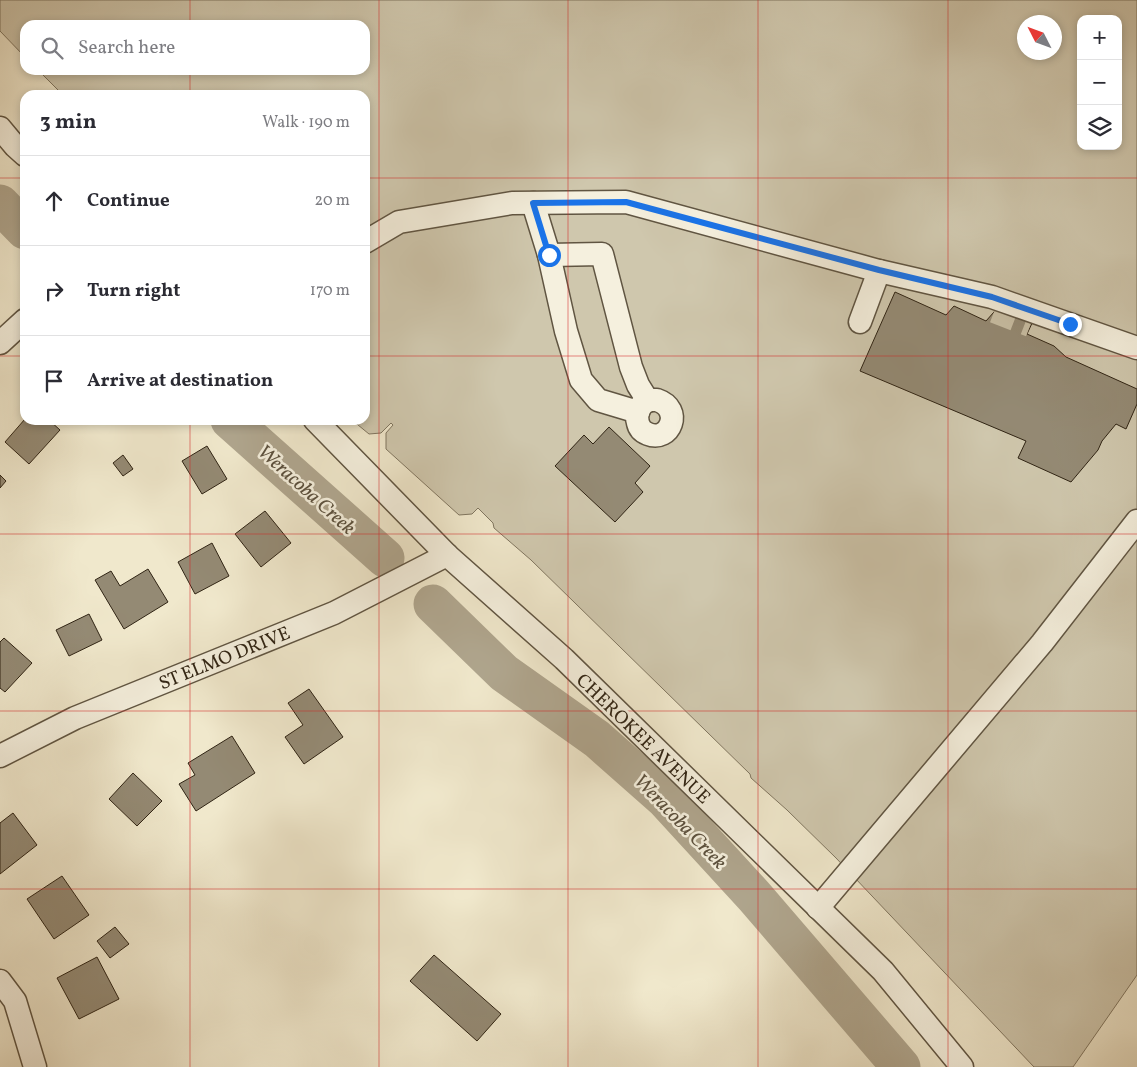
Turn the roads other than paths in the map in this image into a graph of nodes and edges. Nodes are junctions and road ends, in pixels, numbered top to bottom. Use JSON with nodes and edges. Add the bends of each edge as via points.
{"nodes":[{"id":1,"x":0,"y":128,"type":"edge"},
{"id":2,"x":20,"y":150,"type":"edge"},
{"id":3,"x":533,"y":203,"type":"junction"},
{"id":4,"x":370,"y":239,"type":"edge"},
{"id":5,"x":549,"y":255,"type":"junction"},
{"id":6,"x":879,"y":270,"type":"junction"},
{"id":7,"x":979,"y":294,"type":"junction"},
{"id":8,"x":994,"y":312,"type":"tunnel mouth"},
{"id":9,"x":1053,"y":318,"type":"junction"},
{"id":10,"x":860,"y":322,"type":"dead end"},
{"id":11,"x":20,"y":325,"type":"edge"},
{"id":12,"x":1030,"y":326,"type":"tunnel mouth"},
{"id":13,"x":0,"y":343,"type":"edge"},
{"id":14,"x":1137,"y":348,"type":"edge"},
{"id":15,"x":320,"y":425,"type":"edge"},
{"id":16,"x":1137,"y":521,"type":"edge"},
{"id":17,"x":447,"y":555,"type":"junction"},
{"id":18,"x":0,"y":756,"type":"edge"},
{"id":19,"x":818,"y":908,"type":"junction"},
{"id":20,"x":0,"y":981,"type":"edge"},
{"id":21,"x":35,"y":1067,"type":"edge"},
{"id":22,"x":962,"y":1067,"type":"edge"}],
"edges":[{"from":1,"to":2,"type":"street"},
{"from":3,"to":4,"type":"street","via":[[512,203],[399,222]]},
{"from":3,"to":5,"type":"street"},
{"from":3,"to":6,"type":"street","via":[[626,202]]},
{"from":5,"to":5,"type":"street","via":[[602,254],[643,406],[598,400],[581,380]]},
{"from":6,"to":7,"type":"street"},
{"from":6,"to":10,"type":"street"},
{"from":7,"to":8,"type":"street"},
{"from":7,"to":9,"type":"street"},
{"from":9,"to":12,"type":"street"},
{"from":9,"to":14,"type":"street"},
{"from":11,"to":13,"type":"street"},
{"from":15,"to":17,"type":"street","name":"CHEROKEE AVENUE"},
{"from":16,"to":19,"type":"street","via":[[1042,643]]},
{"from":17,"to":18,"type":"street","name":"ST ELMO DRIVE","via":[[334,613],[75,718]]},
{"from":17,"to":19,"type":"street","name":"CHEROKEE AVENUE","via":[[564,659]]},
{"from":19,"to":22,"type":"street","name":"CHEROKEE AVENUE","via":[[883,972]]},
{"from":20,"to":21,"type":"street","via":[[15,1001]]}]}
